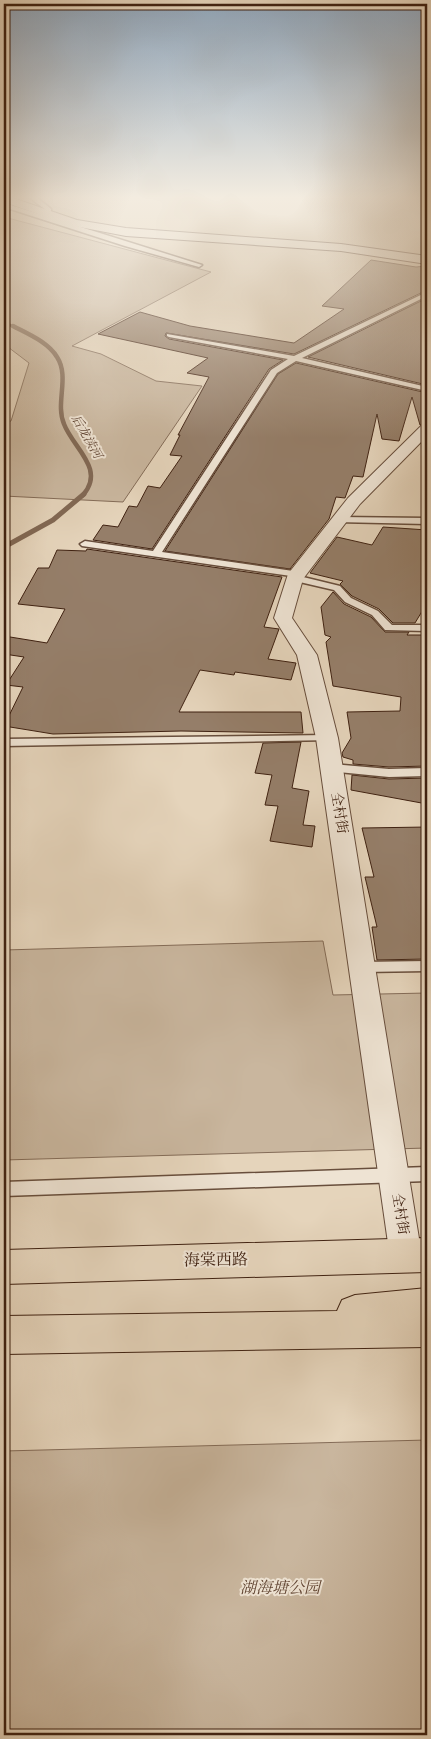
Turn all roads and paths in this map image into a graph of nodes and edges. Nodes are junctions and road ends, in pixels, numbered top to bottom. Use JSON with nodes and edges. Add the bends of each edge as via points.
{"nodes":[{"id":1,"x":427,"y":294,"type":"edge"},
{"id":2,"x":169,"y":335,"type":"dead end"},
{"id":3,"x":296,"y":357,"type":"junction"},
{"id":4,"x":427,"y":389,"type":"edge"},
{"id":5,"x":427,"y":428,"type":"edge"},
{"id":6,"x":339,"y":520,"type":"junction"},
{"id":7,"x":427,"y":521,"type":"edge"},
{"id":8,"x":85,"y":544,"type":"dead end"},
{"id":9,"x":156,"y":554,"type":"junction"},
{"id":10,"x":295,"y":576,"type":"junction"},
{"id":11,"x":427,"y":628,"type":"edge"},
{"id":12,"x":327,"y":738,"type":"junction"},
{"id":13,"x":4,"y":743,"type":"edge"},
{"id":14,"x":332,"y":768,"type":"junction"},
{"id":15,"x":427,"y":772,"type":"edge"},
{"id":16,"x":427,"y":966,"type":"edge"},
{"id":17,"x":362,"y":967,"type":"junction"},
{"id":18,"x":427,"y":1174,"type":"edge"},
{"id":19,"x":394,"y":1175,"type":"junction"},
{"id":20,"x":4,"y":1189,"type":"edge"},
{"id":21,"x":417,"y":1256,"type":"edge"},
{"id":22,"x":4,"y":1267,"type":"edge"},
{"id":23,"x":427,"y":1306,"type":"edge"},
{"id":24,"x":427,"y":1328,"type":"edge"},
{"id":25,"x":156,"y":1332,"type":"junction"},
{"id":26,"x":4,"y":1334,"type":"edge"}],
"edges":[{"from":1,"to":3,"type":"lane"},
{"from":2,"to":3,"type":"lane"},
{"from":3,"to":4,"type":"lane"},
{"from":3,"to":9,"type":"lane","via":[[274,372]]},
{"from":5,"to":6,"type":"street","name":"全村街"},
{"from":6,"to":7,"type":"lane"},
{"from":6,"to":10,"type":"street","name":"全村街"},
{"from":8,"to":9,"type":"lane"},
{"from":9,"to":10,"type":"lane"},
{"from":10,"to":11,"type":"lane","via":[[338,588],[348,600],[374,613],[389,628]]},
{"from":10,"to":12,"type":"street","name":"全村街","via":[[283,618],[308,655]]},
{"from":12,"to":13,"type":"lane"},
{"from":12,"to":14,"type":"street","name":"全村街"},
{"from":14,"to":15,"type":"lane"},
{"from":14,"to":17,"type":"street","name":"全村街"},
{"from":16,"to":17,"type":"lane"},
{"from":17,"to":19,"type":"street","name":"全村街"},
{"from":18,"to":19,"type":"lane"},
{"from":19,"to":20,"type":"lane"},
{"from":19,"to":21,"type":"street","name":"全村街"},
{"from":21,"to":22,"type":"main road","name":"海棠西路"},
{"from":23,"to":25,"type":"main road"},
{"from":24,"to":25,"type":"main road"},
{"from":25,"to":26,"type":"main road"}]}
